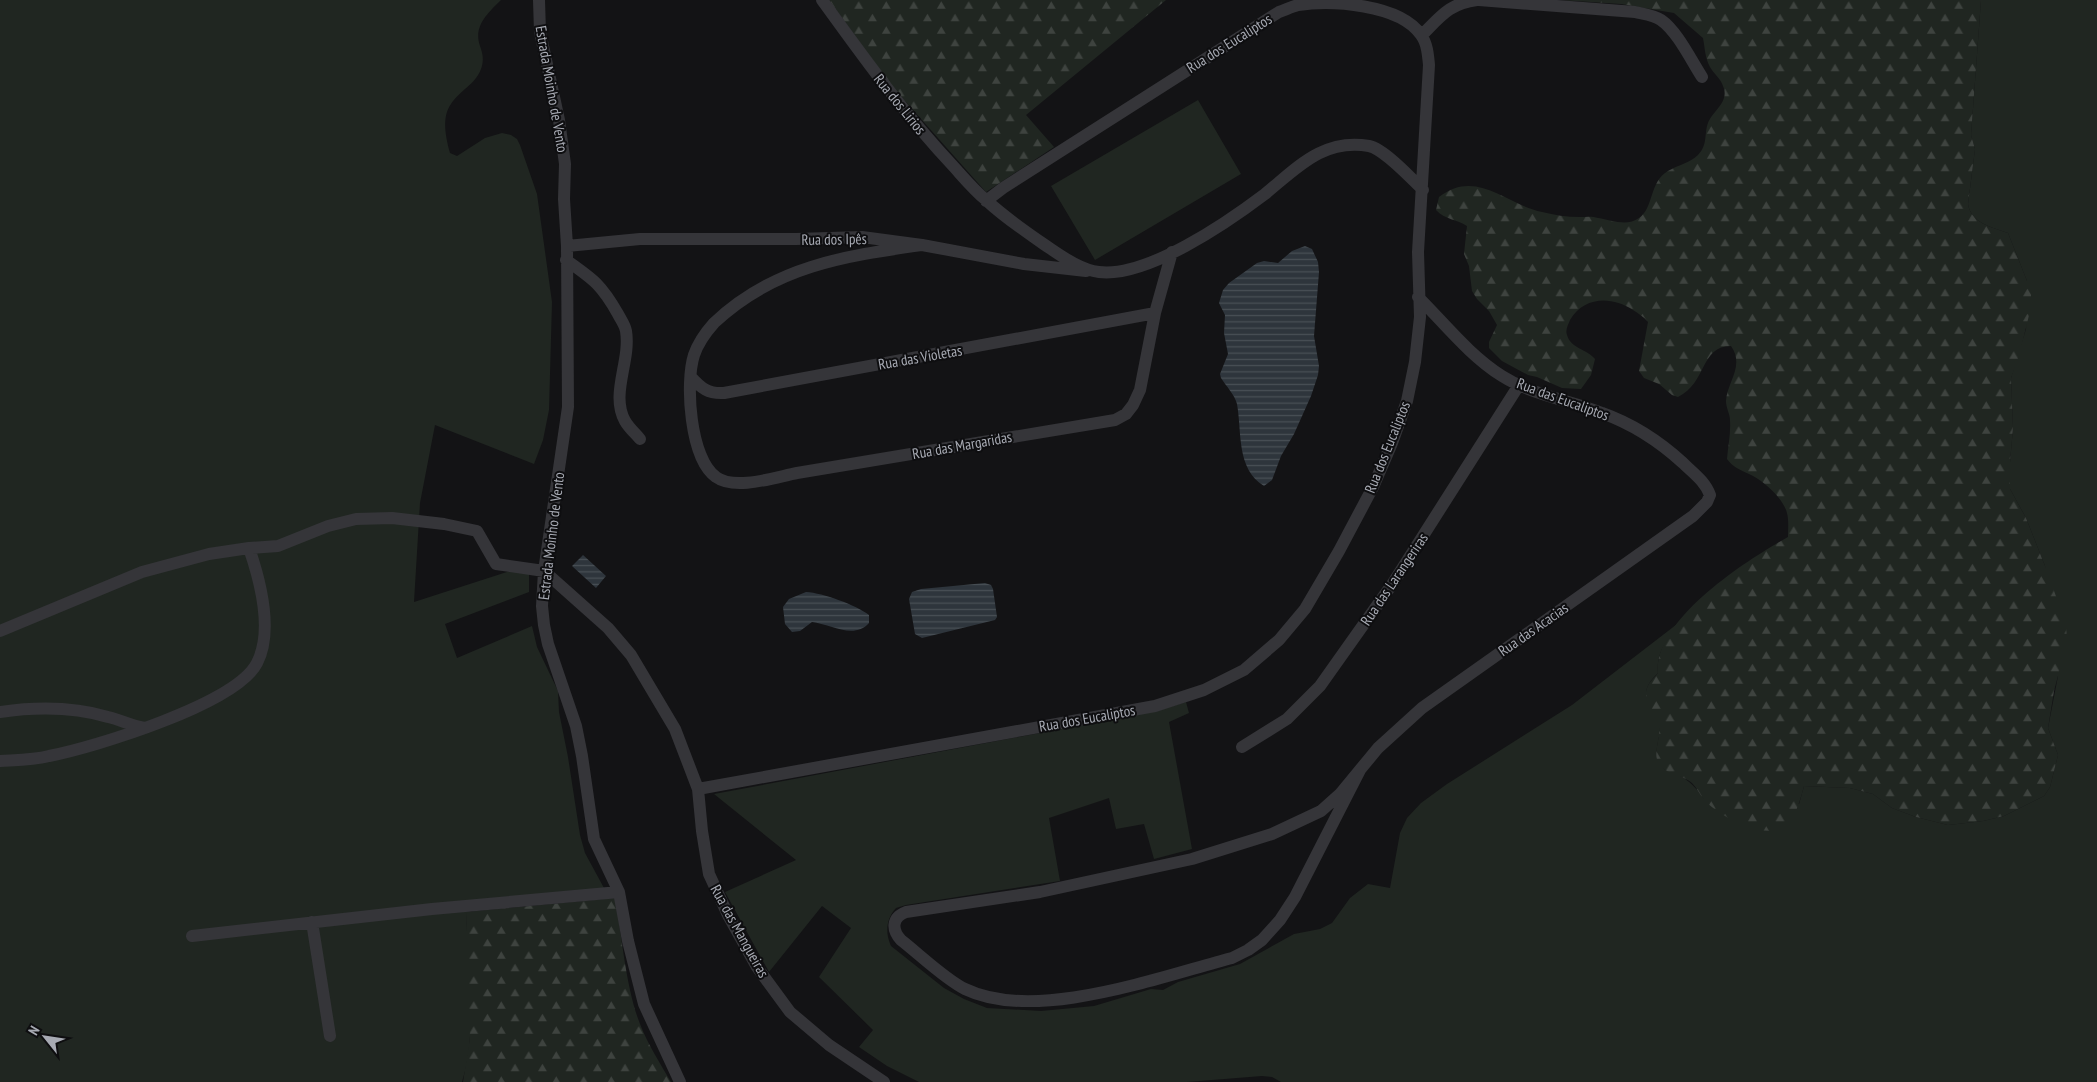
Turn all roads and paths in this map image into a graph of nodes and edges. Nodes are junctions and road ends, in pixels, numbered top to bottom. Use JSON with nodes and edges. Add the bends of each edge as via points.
{"nodes":[{"id":1,"x":539,"y":0,"type":"edge"},
{"id":2,"x":822,"y":0,"type":"edge"},
{"id":3,"x":1478,"y":0,"type":"edge"},
{"id":4,"x":1422,"y":35,"type":"junction"},
{"id":5,"x":1702,"y":77,"type":"dead end"},
{"id":6,"x":1423,"y":190,"type":"junction"},
{"id":7,"x":986,"y":201,"type":"junction"},
{"id":8,"x":922,"y":245,"type":"junction"},
{"id":9,"x":567,"y":246,"type":"junction"},
{"id":10,"x":1172,"y":252,"type":"junction"},
{"id":11,"x":566,"y":260,"type":"junction"},
{"id":12,"x":1099,"y":272,"type":"junction"},
{"id":13,"x":1418,"y":298,"type":"junction"},
{"id":14,"x":1155,"y":313,"type":"junction"},
{"id":15,"x":691,"y":377,"type":"junction"},
{"id":16,"x":1519,"y":386,"type":"junction"},
{"id":17,"x":640,"y":439,"type":"dead end"},
{"id":18,"x":1710,"y":495,"type":"joint"},
{"id":19,"x":249,"y":548,"type":"junction"},
{"id":20,"x":544,"y":571,"type":"junction"},
{"id":21,"x":0,"y":631,"type":"edge"},
{"id":22,"x":0,"y":712,"type":"edge"},
{"id":23,"x":146,"y":728,"type":"junction"},
{"id":24,"x":1242,"y":747,"type":"dead end"},
{"id":25,"x":0,"y":761,"type":"edge"},
{"id":26,"x":1360,"y":770,"type":"junction"},
{"id":27,"x":698,"y":790,"type":"junction"},
{"id":28,"x":619,"y":892,"type":"junction"},
{"id":29,"x":312,"y":922,"type":"junction"},
{"id":30,"x":192,"y":936,"type":"dead end"},
{"id":31,"x":330,"y":1036,"type":"dead end"},
{"id":32,"x":680,"y":1082,"type":"edge"},
{"id":33,"x":884,"y":1082,"type":"edge"}],
"edges":[{"from":1,"to":9,"type":"street","name":"Estrada Moinho de Vento","via":[[540,32],[565,164]]},
{"from":2,"to":7,"type":"street","name":"Rua dos Lirios","via":[[888,92]]},
{"from":3,"to":4,"type":"street","via":[[1453,6]]},
{"from":3,"to":5,"type":"street","via":[[1635,12],[1660,19],[1669,27]]},
{"from":4,"to":6,"type":"street","name":"Rua dos Eucaliptos","via":[[1429,65]]},
{"from":4,"to":7,"type":"street","name":"Rua dos Eucaliptos","via":[[1397,15],[1372,5],[1328,2],[1298,5],[1279,12]]},
{"from":6,"to":10,"type":"street","name":"Rua dos Ipês","via":[[1371,146],[1341,145],[1304,161],[1264,194]]},
{"from":6,"to":13,"type":"street","name":"Rua dos Eucaliptos"},
{"from":7,"to":12,"type":"street","name":"Rua dos Lirios","via":[[1059,254]]},
{"from":8,"to":9,"type":"street","name":"Rua dos Ipês","via":[[862,237],[640,239]]},
{"from":8,"to":12,"type":"street","name":"Rua dos Ipês","via":[[1005,261]]},
{"from":8,"to":15,"type":"street","name":"Rua das Margaridas","via":[[851,255],[766,284],[736,305],[708,331],[694,355]]},
{"from":9,"to":11,"type":"street","name":"Estrada Moinho de Vento"},
{"from":10,"to":12,"type":"street","name":"Rua dos Ipês","via":[[1130,269]]},
{"from":10,"to":14,"type":"street","name":"Rua das Margaridas"},
{"from":11,"to":17,"type":"street","via":[[604,291],[626,329],[627,356],[621,412]]},
{"from":11,"to":20,"type":"street","name":"Estrada Moinho de Vento","via":[[568,407]]},
{"from":13,"to":16,"type":"street","name":"Rua das Eucaliptos","via":[[1482,361]]},
{"from":13,"to":27,"type":"street","name":"Rua dos Eucaliptos","via":[[1420,316],[1407,401],[1373,486],[1305,609],[1279,640],[1244,670],[1204,690],[1155,706]]},
{"from":14,"to":15,"type":"street","name":"Rua das Violetas","via":[[724,393],[708,392]]},
{"from":14,"to":15,"type":"street","name":"Rua das Margaridas","via":[[1140,390],[1133,406],[1115,420],[756,482],[726,481],[716,477],[708,468],[698,449],[691,420]]},
{"from":16,"to":18,"type":"street","name":"Rua das Eucaliptos","via":[[1602,412],[1648,435],[1701,480]]},
{"from":16,"to":24,"type":"street","name":"Rua das Larangeriras","via":[[1393,583],[1320,686],[1287,719]]},
{"from":18,"to":26,"type":"street","name":"Rua das Acacias","via":[[1693,516],[1422,708],[1378,748]]},
{"from":19,"to":20,"type":"street","via":[[278,546],[328,526],[356,519],[392,518],[478,531],[496,564]]},
{"from":19,"to":21,"type":"street","via":[[142,572]]},
{"from":19,"to":23,"type":"street","via":[[264,599],[260,658],[237,683],[184,712]]},
{"from":20,"to":27,"type":"street","name":"Rua das Mangueiras","via":[[608,628],[631,655],[675,729]]},
{"from":20,"to":28,"type":"street","name":"Estrada Moinho de Vento","via":[[542,606],[548,644],[576,726],[594,839]]},
{"from":22,"to":23,"type":"street","via":[[32,708],[71,711]]},
{"from":23,"to":25,"type":"street","via":[[48,757]]},
{"from":26,"to":26,"type":"street","via":[[1321,811],[1272,834],[1133,873],[1040,892],[906,912],[896,919],[896,934],[964,989],[1017,1002],[1053,1001],[1106,991],[1232,958],[1262,940],[1280,920]]},
{"from":27,"to":33,"type":"street","name":"Rua das Mangueiras","via":[[709,874],[757,967],[790,1012],[829,1045]]},
{"from":28,"to":29,"type":"street"},
{"from":28,"to":32,"type":"street","name":"Estrada Moinho de Vento","via":[[644,1004]]},
{"from":29,"to":30,"type":"street"},
{"from":29,"to":31,"type":"street"}]}
